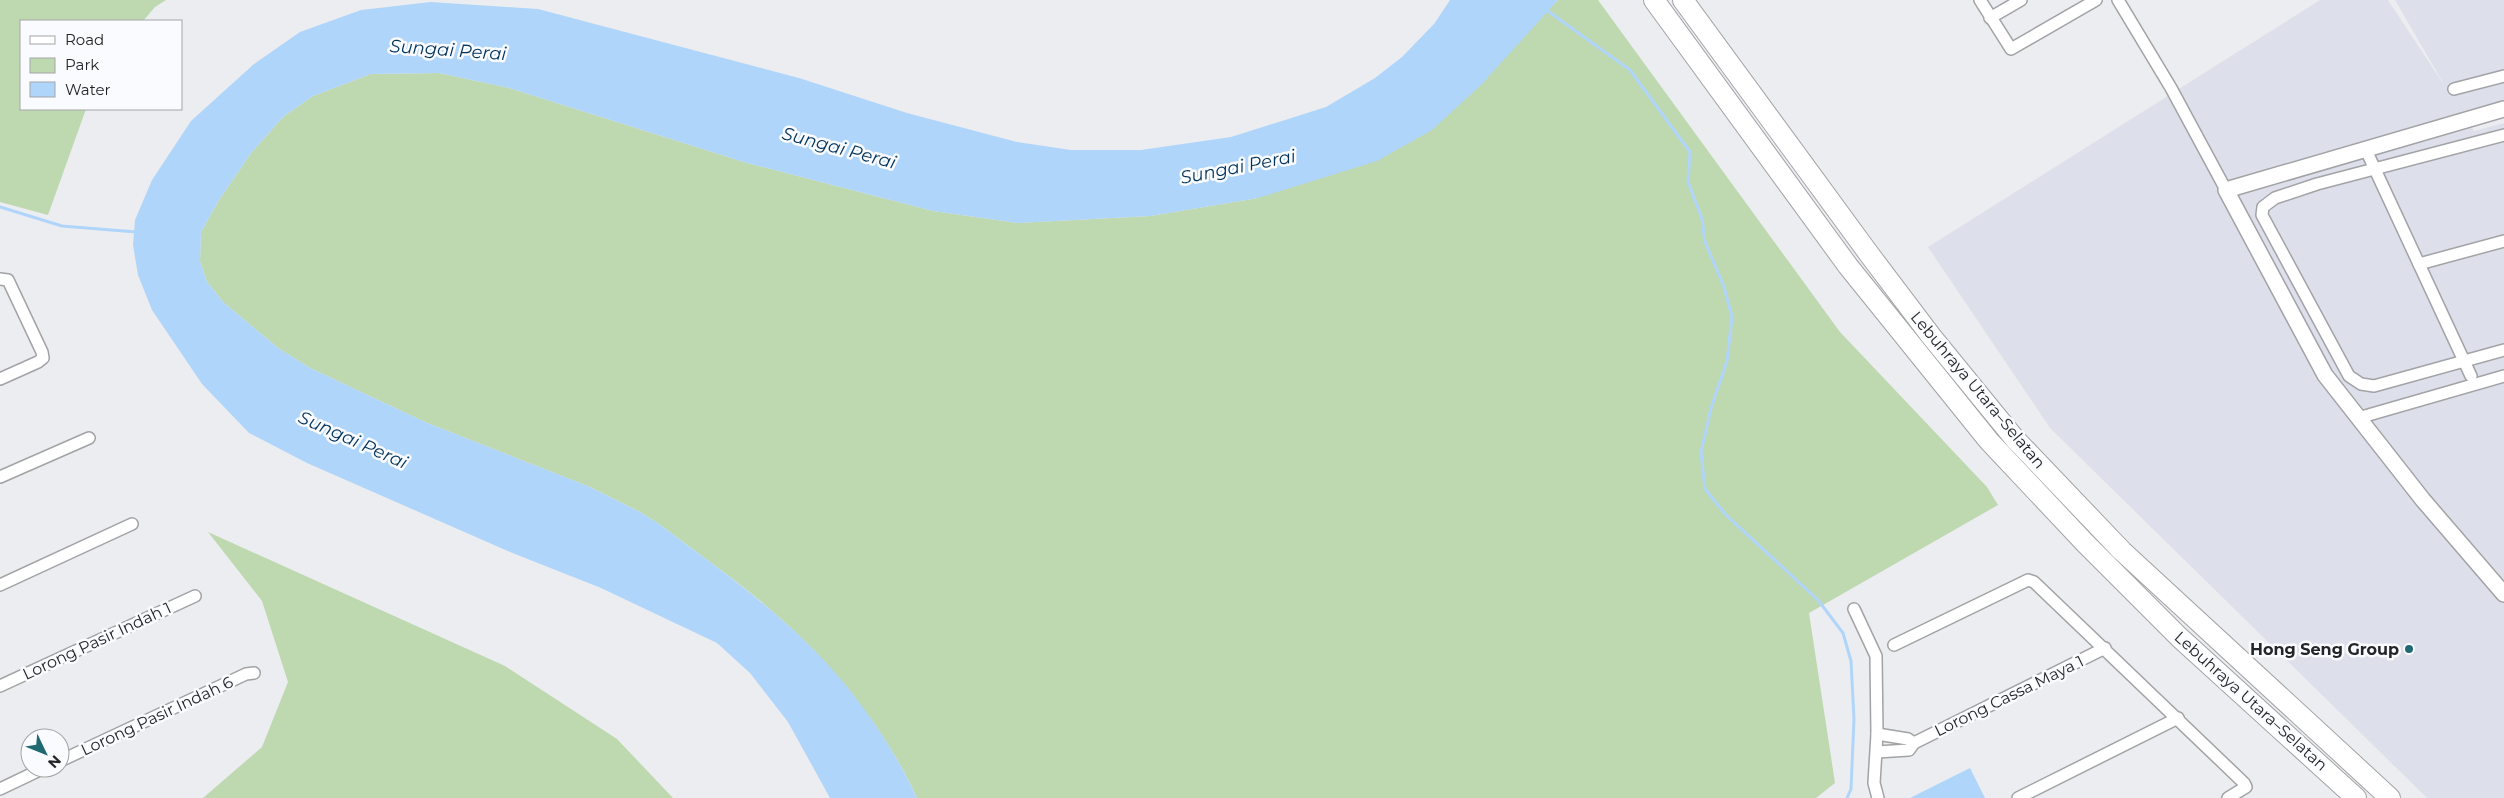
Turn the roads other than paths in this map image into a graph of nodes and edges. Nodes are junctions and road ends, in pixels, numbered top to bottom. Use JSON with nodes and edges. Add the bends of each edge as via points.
{"nodes":[{"id":1,"x":1980,"y":0,"type":"edge"},
{"id":2,"x":2021,"y":0,"type":"edge"},
{"id":3,"x":2096,"y":0,"type":"edge"},
{"id":4,"x":2118,"y":0,"type":"edge"},
{"id":5,"x":1684,"y":1,"type":"edge"},
{"id":6,"x":1660,"y":8,"type":"edge"},
{"id":7,"x":1990,"y":18,"type":"junction"},
{"id":8,"x":2504,"y":76,"type":"edge"},
{"id":9,"x":2454,"y":89,"type":"dead end"},
{"id":10,"x":2504,"y":109,"type":"edge"},
{"id":11,"x":2504,"y":134,"type":"edge"},
{"id":12,"x":2366,"y":150,"type":"junction"},
{"id":13,"x":2374,"y":168,"type":"junction"},
{"id":14,"x":2226,"y":190,"type":"junction"},
{"id":15,"x":2504,"y":241,"type":"edge"},
{"id":16,"x":2419,"y":264,"type":"junction"},
{"id":17,"x":0,"y":279,"type":"edge"},
{"id":18,"x":2504,"y":350,"type":"edge"},
{"id":19,"x":2464,"y":360,"type":"junction"},
{"id":20,"x":2471,"y":376,"type":"dead end"},
{"id":21,"x":2504,"y":376,"type":"edge"},
{"id":22,"x":0,"y":379,"type":"edge"},
{"id":23,"x":2358,"y":418,"type":"junction"},
{"id":24,"x":89,"y":438,"type":"dead end"},
{"id":25,"x":0,"y":477,"type":"edge"},
{"id":26,"x":132,"y":524,"type":"dead end"},
{"id":27,"x":0,"y":585,"type":"edge"},
{"id":28,"x":2504,"y":594,"type":"edge"},
{"id":29,"x":195,"y":596,"type":"dead end"},
{"id":30,"x":1854,"y":609,"type":"dead end"},
{"id":31,"x":1894,"y":645,"type":"dead end"},
{"id":32,"x":2105,"y":648,"type":"junction"},
{"id":33,"x":254,"y":674,"type":"dead end"},
{"id":34,"x":0,"y":686,"type":"edge"},
{"id":35,"x":2178,"y":718,"type":"junction"},
{"id":36,"x":1877,"y":734,"type":"junction"},
{"id":37,"x":1914,"y":743,"type":"junction"},
{"id":38,"x":1877,"y":752,"type":"junction"},
{"id":39,"x":70,"y":756,"type":"edge"},
{"id":40,"x":23,"y":778,"type":"edge"},
{"id":41,"x":0,"y":789,"type":"edge"},
{"id":42,"x":1878,"y":798,"type":"edge"},
{"id":43,"x":2018,"y":798,"type":"edge"},
{"id":44,"x":2228,"y":798,"type":"edge"},
{"id":45,"x":2356,"y":798,"type":"edge"},
{"id":46,"x":2390,"y":798,"type":"edge"}],
"edges":[{"from":1,"to":7,"type":"street"},
{"from":2,"to":7,"type":"street"},
{"from":3,"to":7,"type":"street","via":[[2011,49]]},
{"from":4,"to":14,"type":"street","via":[[2140,32]]},
{"from":5,"to":46,"type":"highway","name":"Lebuhraya Utara–Selatan","via":[[1874,262],[2015,440],[2122,551]]},
{"from":6,"to":45,"type":"highway","name":"Lebuhraya Utara–Selatan","via":[[1848,266],[1989,441],[2179,637]]},
{"from":8,"to":9,"type":"street"},
{"from":10,"to":12,"type":"main road"},
{"from":11,"to":13,"type":"street"},
{"from":12,"to":13,"type":"street"},
{"from":12,"to":14,"type":"main road"},
{"from":13,"to":16,"type":"street"},
{"from":13,"to":19,"type":"street","via":[[2276,198],[2263,207],[2262,215],[2349,376],[2362,384],[2374,386]]},
{"from":14,"to":23,"type":"main road","via":[[2325,375]]},
{"from":15,"to":16,"type":"street"},
{"from":16,"to":19,"type":"street"},
{"from":17,"to":22,"type":"street","via":[[8,280],[43,358]]},
{"from":18,"to":19,"type":"street"},
{"from":19,"to":20,"type":"street"},
{"from":21,"to":23,"type":"street"},
{"from":23,"to":28,"type":"main road"},
{"from":24,"to":25,"type":"street"},
{"from":26,"to":27,"type":"street"},
{"from":29,"to":34,"type":"street","name":"Lorong Pasir Indah 1"},
{"from":30,"to":36,"type":"street","via":[[1876,656]]},
{"from":31,"to":32,"type":"street","via":[[2028,580]]},
{"from":32,"to":35,"type":"street"},
{"from":32,"to":37,"type":"street","name":"Lorong Cassa Maya 1"},
{"from":33,"to":39,"type":"street","name":"Lorong Pasir Indah 6","via":[[246,674]]},
{"from":35,"to":43,"type":"street"},
{"from":35,"to":44,"type":"street","via":[[2244,783],[2246,788]]},
{"from":36,"to":37,"type":"street","name":"Lorong Cassa Maya 1"},
{"from":36,"to":38,"type":"street"},
{"from":37,"to":38,"type":"street","name":"Lorong Cassa Maya 1","via":[[1909,750]]},
{"from":38,"to":42,"type":"street","via":[[1874,783]]},
{"from":40,"to":41,"type":"street"}]}
